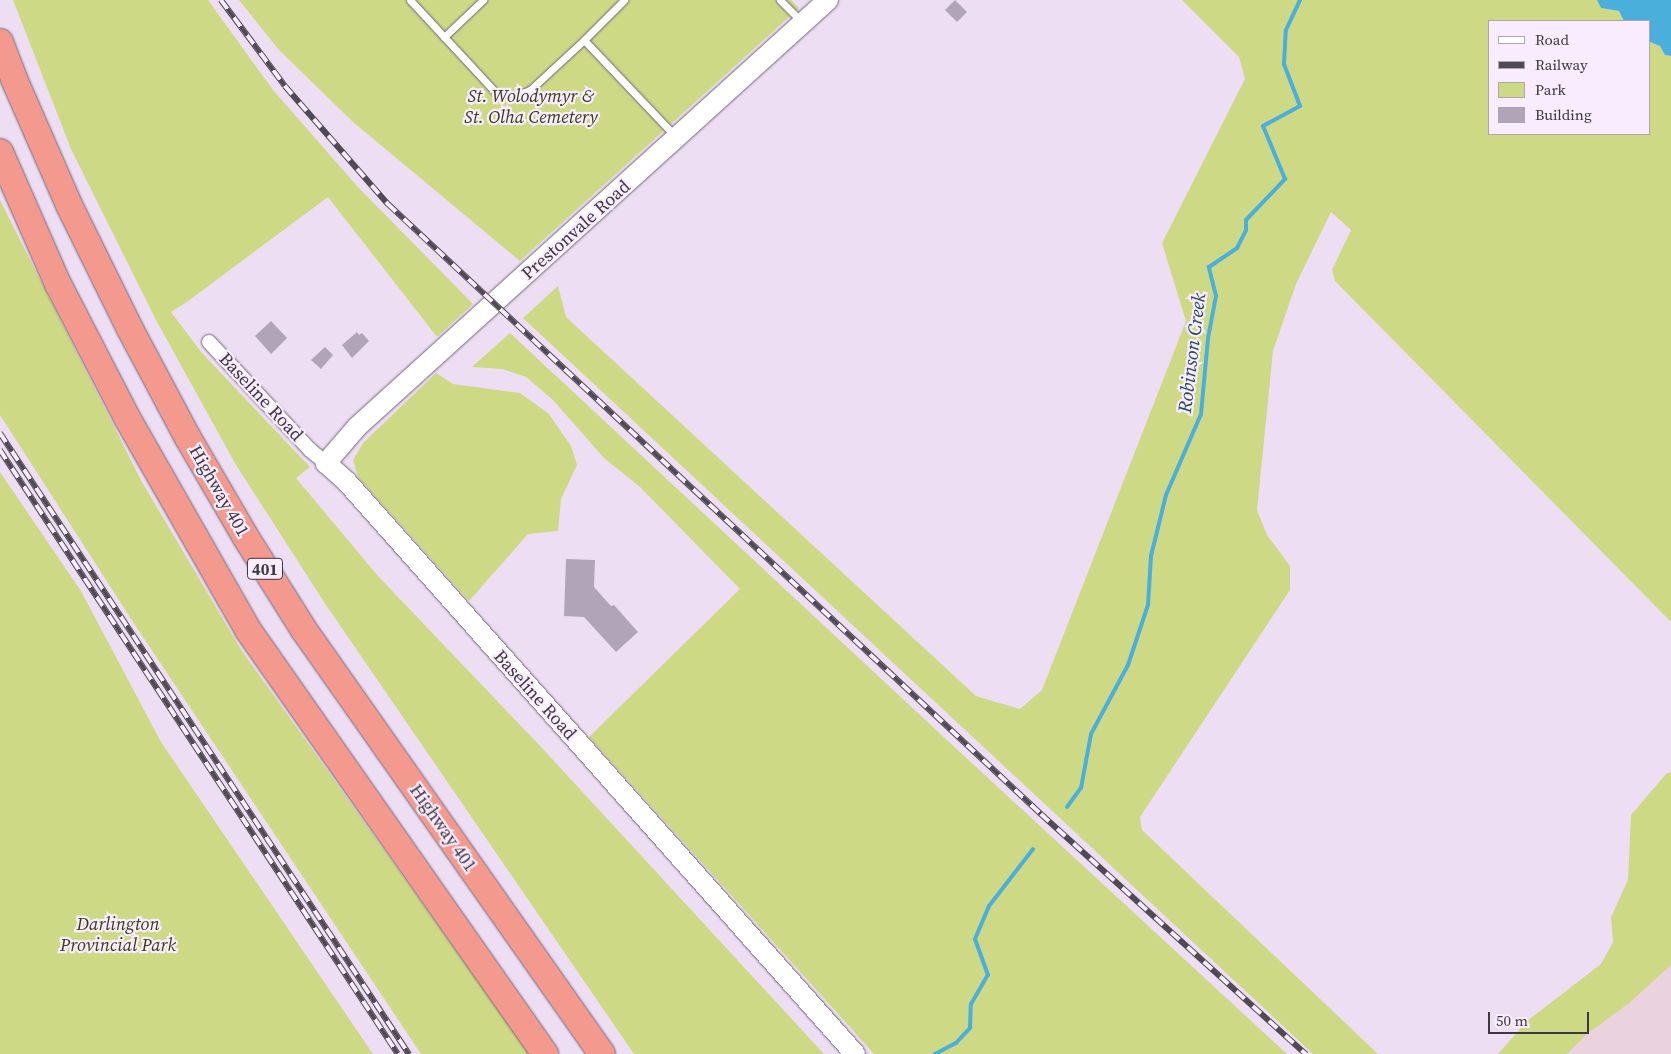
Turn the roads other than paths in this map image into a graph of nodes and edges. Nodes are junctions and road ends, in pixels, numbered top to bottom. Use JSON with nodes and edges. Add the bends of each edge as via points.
{"nodes":[{"id":1,"x":410,"y":0,"type":"edge"},
{"id":2,"x":483,"y":0,"type":"edge"},
{"id":3,"x":624,"y":0,"type":"edge"},
{"id":4,"x":780,"y":0,"type":"edge"},
{"id":5,"x":828,"y":0,"type":"edge"},
{"id":6,"x":802,"y":23,"type":"junction"},
{"id":7,"x":444,"y":37,"type":"junction"},
{"id":8,"x":584,"y":40,"type":"junction"},
{"id":9,"x":0,"y":42,"type":"edge"},
{"id":10,"x":677,"y":138,"type":"junction"},
{"id":11,"x":0,"y":152,"type":"edge"},
{"id":12,"x":209,"y":342,"type":"dead end"},
{"id":13,"x":326,"y":463,"type":"junction"},
{"id":14,"x":545,"y":1054,"type":"edge"},
{"id":15,"x":602,"y":1054,"type":"edge"},
{"id":16,"x":855,"y":1054,"type":"edge"}],
"edges":[{"from":1,"to":7,"type":"lane"},
{"from":2,"to":7,"type":"lane"},
{"from":3,"to":8,"type":"lane"},
{"from":4,"to":6,"type":"lane"},
{"from":5,"to":6,"type":"street","name":"Prestonvale Road"},
{"from":6,"to":10,"type":"street","name":"Prestonvale Road"},
{"from":7,"to":8,"type":"lane","via":[[497,94],[515,96],[530,90]]},
{"from":8,"to":10,"type":"lane"},
{"from":9,"to":15,"type":"highway","name":"Highway 401","number":"401","via":[[69,205],[130,329],[245,536],[304,630]]},
{"from":10,"to":13,"type":"street","name":"Prestonvale Road","via":[[356,427]]},
{"from":11,"to":14,"type":"highway","number":"401","via":[[58,284],[117,398],[248,630]]},
{"from":12,"to":13,"type":"street","name":"Baseline Road"},
{"from":13,"to":16,"type":"street","name":"Baseline Road"}]}
